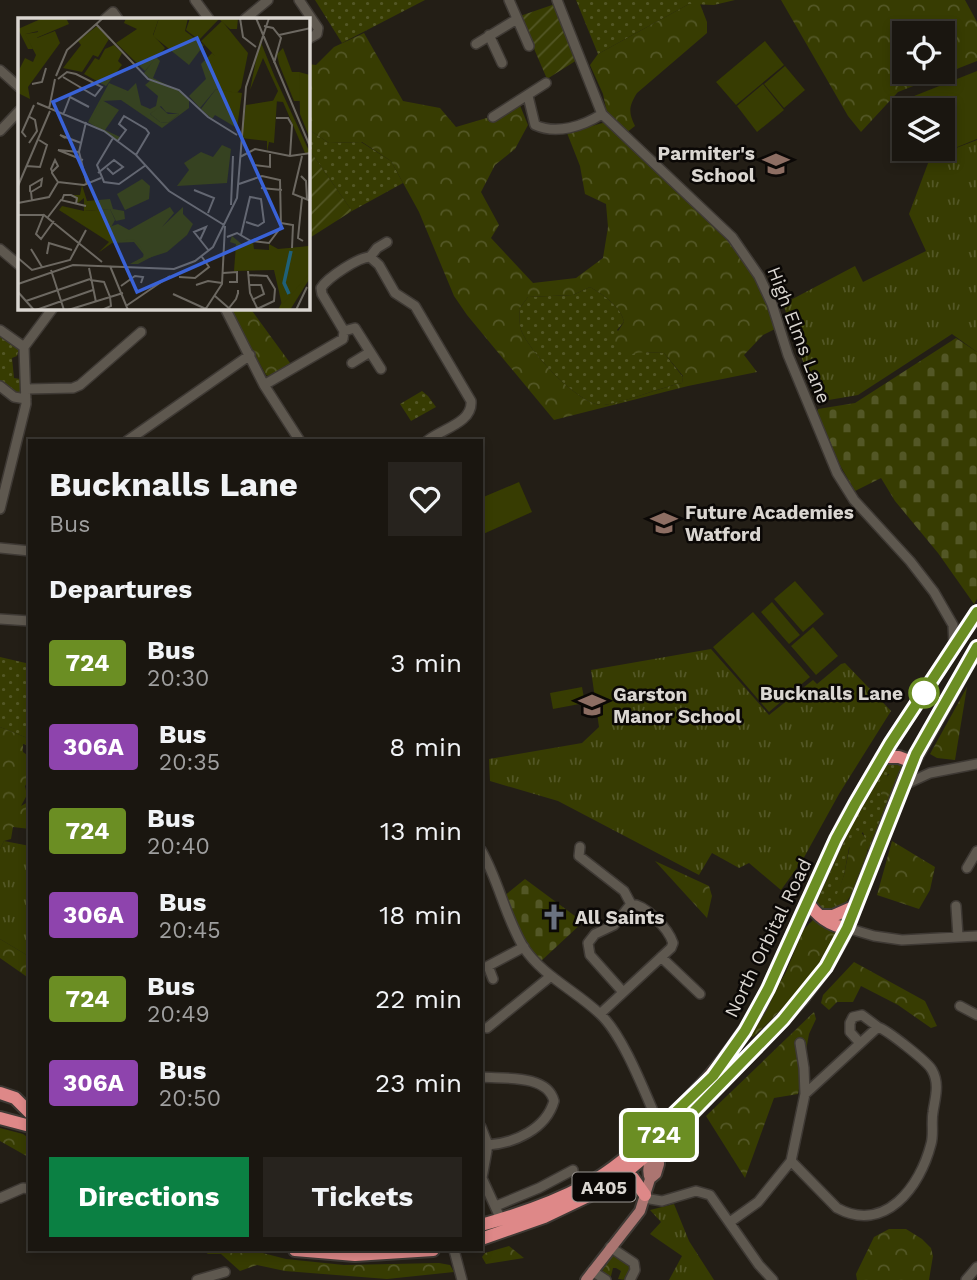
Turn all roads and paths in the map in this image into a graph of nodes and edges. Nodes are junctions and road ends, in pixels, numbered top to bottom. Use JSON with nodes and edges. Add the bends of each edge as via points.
{"nodes":[{"id":1,"x":195,"y":0,"type":"edge"},
{"id":2,"x":268,"y":0,"type":"edge"},
{"id":3,"x":299,"y":0,"type":"edge"},
{"id":4,"x":509,"y":0,"type":"edge"},
{"id":5,"x":557,"y":0,"type":"edge"},
{"id":6,"x":208,"y":18,"type":"edge"},
{"id":7,"x":246,"y":18,"type":"edge"},
{"id":8,"x":517,"y":19,"type":"junction"},
{"id":9,"x":489,"y":35,"type":"junction"},
{"id":10,"x":310,"y":38,"type":"edge"},
{"id":11,"x":476,"y":44,"type":"dead end"},
{"id":12,"x":529,"y":46,"type":"dead end"},
{"id":13,"x":502,"y":63,"type":"dead end"},
{"id":14,"x":0,"y":70,"type":"edge"},
{"id":15,"x":546,"y":83,"type":"dead end"},
{"id":16,"x":18,"y":86,"type":"edge"},
{"id":17,"x":528,"y":96,"type":"junction"},
{"id":18,"x":18,"y":111,"type":"edge"},
{"id":19,"x":602,"y":114,"type":"junction"},
{"id":20,"x":493,"y":117,"type":"dead end"},
{"id":21,"x":0,"y":131,"type":"edge"},
{"id":22,"x":387,"y":243,"type":"dead end"},
{"id":23,"x":0,"y":249,"type":"edge"},
{"id":24,"x":370,"y":257,"type":"junction"},
{"id":25,"x":18,"y":264,"type":"edge"},
{"id":26,"x":52,"y":310,"type":"edge"},
{"id":27,"x":226,"y":310,"type":"edge"},
{"id":28,"x":0,"y":330,"type":"edge"},
{"id":29,"x":141,"y":331,"type":"dead end"},
{"id":30,"x":344,"y":331,"type":"junction"},
{"id":31,"x":24,"y":347,"type":"junction"},
{"id":32,"x":370,"y":352,"type":"junction"},
{"id":33,"x":250,"y":355,"type":"junction"},
{"id":34,"x":352,"y":363,"type":"dead end"},
{"id":35,"x":380,"y":369,"type":"dead end"},
{"id":36,"x":264,"y":385,"type":"junction"},
{"id":37,"x":0,"y":386,"type":"edge"},
{"id":38,"x":26,"y":394,"type":"junction"},
{"id":39,"x":130,"y":439,"type":"edge"},
{"id":40,"x":299,"y":439,"type":"edge"},
{"id":41,"x":430,"y":439,"type":"edge"},
{"id":42,"x":0,"y":509,"type":"edge"},
{"id":43,"x":0,"y":548,"type":"edge"},
{"id":44,"x":28,"y":551,"type":"edge"},
{"id":45,"x":977,"y":612,"type":"edge"},
{"id":46,"x":0,"y":619,"type":"edge"},
{"id":47,"x":28,"y":621,"type":"edge"},
{"id":48,"x":953,"y":625,"type":"junction"},
{"id":49,"x":968,"y":625,"type":"junction"},
{"id":50,"x":954,"y":647,"type":"junction"},
{"id":51,"x":977,"y":647,"type":"edge"},
{"id":52,"x":883,"y":757,"type":"junction"},
{"id":53,"x":916,"y":763,"type":"junction"},
{"id":54,"x":977,"y":764,"type":"edge"},
{"id":55,"x":930,"y":773,"type":"junction"},
{"id":56,"x":904,"y":785,"type":"junction"},
{"id":57,"x":483,"y":855,"type":"edge"},
{"id":58,"x":577,"y":855,"type":"dead end"},
{"id":59,"x":976,"y":855,"type":"edge"},
{"id":60,"x":967,"y":868,"type":"dead end"},
{"id":61,"x":807,"y":901,"type":"junction"},
{"id":62,"x":631,"y":904,"type":"junction"},
{"id":63,"x":956,"y":905,"type":"dead end"},
{"id":64,"x":856,"y":906,"type":"junction"},
{"id":65,"x":820,"y":916,"type":"junction"},
{"id":66,"x":847,"y":928,"type":"junction"},
{"id":67,"x":958,"y":936,"type":"junction"},
{"id":68,"x":977,"y":936,"type":"edge"},
{"id":69,"x":524,"y":947,"type":"junction"},
{"id":70,"x":661,"y":957,"type":"junction"},
{"id":71,"x":551,"y":976,"type":"junction"},
{"id":72,"x":493,"y":979,"type":"dead end"},
{"id":73,"x":624,"y":992,"type":"junction"},
{"id":74,"x":699,"y":994,"type":"dead end"},
{"id":75,"x":960,"y":1006,"type":"dead end"},
{"id":76,"x":600,"y":1014,"type":"junction"},
{"id":77,"x":977,"y":1015,"type":"edge"},
{"id":78,"x":878,"y":1027,"type":"junction"},
{"id":79,"x":487,"y":1028,"type":"dead end"},
{"id":80,"x":800,"y":1043,"type":"dead end"},
{"id":81,"x":860,"y":1043,"type":"junction"},
{"id":82,"x":805,"y":1074,"type":"junction"},
{"id":83,"x":483,"y":1077,"type":"edge"},
{"id":84,"x":822,"y":1078,"type":"junction"},
{"id":85,"x":0,"y":1093,"type":"edge"},
{"id":86,"x":805,"y":1094,"type":"junction"},
{"id":87,"x":706,"y":1101,"type":"junction"},
{"id":88,"x":25,"y":1109,"type":"edge"},
{"id":89,"x":0,"y":1118,"type":"edge"},
{"id":90,"x":13,"y":1122,"type":"junction"},
{"id":91,"x":28,"y":1126,"type":"edge"},
{"id":92,"x":660,"y":1127,"type":"junction"},
{"id":93,"x":483,"y":1132,"type":"edge"},
{"id":94,"x":488,"y":1145,"type":"junction"},
{"id":95,"x":657,"y":1149,"type":"junction"},
{"id":96,"x":791,"y":1161,"type":"junction"},
{"id":97,"x":623,"y":1168,"type":"junction"},
{"id":98,"x":573,"y":1170,"type":"dead end"},
{"id":99,"x":483,"y":1172,"type":"edge"},
{"id":100,"x":483,"y":1180,"type":"edge"},
{"id":101,"x":28,"y":1188,"type":"edge"},
{"id":102,"x":645,"y":1196,"type":"junction"},
{"id":103,"x":0,"y":1198,"type":"edge"},
{"id":104,"x":496,"y":1206,"type":"junction"},
{"id":105,"x":730,"y":1222,"type":"junction"},
{"id":106,"x":483,"y":1225,"type":"edge"},
{"id":107,"x":503,"y":1226,"type":"junction"},
{"id":108,"x":483,"y":1238,"type":"edge"},
{"id":109,"x":610,"y":1247,"type":"junction"},
{"id":110,"x":304,"y":1251,"type":"edge"},
{"id":111,"x":422,"y":1251,"type":"edge"},
{"id":112,"x":454,"y":1251,"type":"edge"},
{"id":113,"x":977,"y":1267,"type":"edge"},
{"id":114,"x":225,"y":1272,"type":"dead end"},
{"id":115,"x":589,"y":1275,"type":"edge"},
{"id":116,"x":197,"y":1280,"type":"edge"},
{"id":117,"x":462,"y":1280,"type":"edge"},
{"id":118,"x":606,"y":1280,"type":"edge"},
{"id":119,"x":630,"y":1280,"type":"edge"},
{"id":120,"x":773,"y":1280,"type":"edge"},
{"id":121,"x":966,"y":1280,"type":"edge"}],
"edges":[{"from":1,"to":6,"type":"street"},
{"from":2,"to":7,"type":"street"},
{"from":3,"to":10,"type":"street","via":[[318,28]]},
{"from":4,"to":8,"type":"street"},
{"from":5,"to":19,"type":"street","name":"High Elms Lane"},
{"from":8,"to":9,"type":"street"},
{"from":8,"to":12,"type":"street"},
{"from":9,"to":11,"type":"street"},
{"from":9,"to":13,"type":"street"},
{"from":14,"to":16,"type":"street"},
{"from":15,"to":17,"type":"street"},
{"from":17,"to":19,"type":"street","via":[[535,125],[545,129],[575,127]]},
{"from":17,"to":20,"type":"street"},
{"from":18,"to":21,"type":"street"},
{"from":19,"to":48,"type":"street","name":"High Elms Lane","via":[[744,251],[767,290],[836,473],[854,500],[923,577]]},
{"from":22,"to":24,"type":"street"},
{"from":23,"to":25,"type":"street"},
{"from":24,"to":30,"type":"street","via":[[321,288]]},
{"from":24,"to":41,"type":"street","via":[[395,293],[415,306],[471,401],[466,417]]},
{"from":26,"to":31,"type":"street"},
{"from":27,"to":33,"type":"street"},
{"from":28,"to":31,"type":"street"},
{"from":29,"to":38,"type":"street","via":[[79,386]]},
{"from":30,"to":32,"type":"street","via":[[355,328]]},
{"from":30,"to":36,"type":"street","via":[[339,344]]},
{"from":31,"to":38,"type":"street"},
{"from":32,"to":34,"type":"street"},
{"from":32,"to":35,"type":"street"},
{"from":33,"to":36,"type":"street"},
{"from":33,"to":39,"type":"street"},
{"from":36,"to":40,"type":"street"},
{"from":37,"to":38,"type":"street","via":[[14,397]]},
{"from":38,"to":42,"type":"street"},
{"from":43,"to":44,"type":"street"},
{"from":45,"to":49,"type":"highway","name":"North Orbital Road","number":"A405"},
{"from":46,"to":47,"type":"street"},
{"from":48,"to":49,"type":"street"},
{"from":48,"to":50,"type":"street","name":"High Elms Lane"},
{"from":49,"to":50,"type":"highway","name":"North Orbital Road","number":"A405"},
{"from":50,"to":52,"type":"highway","name":"North Orbital Road","number":"A405"},
{"from":51,"to":53,"type":"highway","name":"North Orbital Road","number":"A405"},
{"from":52,"to":53,"type":"highway"},
{"from":52,"to":61,"type":"highway","name":"North Orbital Road","number":"A405","via":[[845,821]]},
{"from":53,"to":55,"type":"street"},
{"from":53,"to":56,"type":"highway","name":"North Orbital Road","number":"A405"},
{"from":54,"to":55,"type":"street"},
{"from":55,"to":56,"type":"street"},
{"from":56,"to":64,"type":"highway","name":"North Orbital Road","number":"A405"},
{"from":57,"to":69,"type":"street"},
{"from":58,"to":62,"type":"street","via":[[624,891]]},
{"from":59,"to":60,"type":"street"},
{"from":61,"to":65,"type":"highway"},
{"from":61,"to":92,"type":"highway","name":"North Orbital Road","number":"A405","via":[[745,1031],[713,1076]]},
{"from":62,"to":70,"type":"street","via":[[642,907],[672,939],[671,948]]},
{"from":62,"to":73,"type":"street","via":[[614,925],[588,943],[590,955]]},
{"from":63,"to":67,"type":"street"},
{"from":64,"to":65,"type":"highway"},
{"from":64,"to":66,"type":"highway","name":"North Orbital Road","number":"A405"},
{"from":65,"to":66,"type":"highway"},
{"from":66,"to":67,"type":"street","via":[[902,940]]},
{"from":66,"to":87,"type":"highway","name":"North Orbital Road","number":"A405","via":[[802,999]]},
{"from":67,"to":68,"type":"street"},
{"from":69,"to":71,"type":"street"},
{"from":69,"to":72,"type":"street","via":[[488,967]]},
{"from":70,"to":73,"type":"street"},
{"from":70,"to":74,"type":"street"},
{"from":71,"to":76,"type":"street"},
{"from":71,"to":79,"type":"street"},
{"from":73,"to":76,"type":"street"},
{"from":75,"to":77,"type":"street"},
{"from":76,"to":92,"type":"street","via":[[623,1048]]},
{"from":78,"to":81,"type":"street"},
{"from":78,"to":81,"type":"street","via":[[862,1014],[853,1017],[850,1032]]},
{"from":78,"to":96,"type":"street","via":[[932,1069],[937,1088],[932,1140],[907,1194],[877,1215],[846,1213]]},
{"from":80,"to":82,"type":"street"},
{"from":81,"to":84,"type":"street"},
{"from":82,"to":84,"type":"street"},
{"from":82,"to":86,"type":"street"},
{"from":83,"to":94,"type":"street","via":[[537,1082],[550,1090],[554,1101],[549,1113],[529,1132],[506,1143]]},
{"from":84,"to":86,"type":"street"},
{"from":85,"to":88,"type":"highway","via":[[15,1098]]},
{"from":86,"to":96,"type":"street"},
{"from":87,"to":92,"type":"highway","via":[[696,1101],[675,1122]]},
{"from":87,"to":95,"type":"highway","name":"North Orbital Road","number":"A405"},
{"from":88,"to":90,"type":"highway"},
{"from":89,"to":90,"type":"highway"},
{"from":90,"to":91,"type":"highway"},
{"from":92,"to":95,"type":"main road"},
{"from":92,"to":97,"type":"highway","name":"North Orbital Road","number":"A405"},
{"from":93,"to":94,"type":"street"},
{"from":94,"to":99,"type":"street"},
{"from":95,"to":97,"type":"highway","name":"North Orbital Road","number":"A405"},
{"from":95,"to":102,"type":"main road","via":[[659,1164]]},
{"from":96,"to":105,"type":"street","via":[[758,1202]]},
{"from":97,"to":102,"type":"highway"},
{"from":97,"to":107,"type":"highway","name":"North Orbital Road","number":"A405","via":[[572,1205]]},
{"from":98,"to":104,"type":"street"},
{"from":100,"to":104,"type":"street"},
{"from":101,"to":103,"type":"street"},
{"from":102,"to":105,"type":"street","via":[[662,1201],[703,1192]]},
{"from":102,"to":109,"type":"main road","via":[[635,1218]]},
{"from":104,"to":107,"type":"street"},
{"from":105,"to":120,"type":"street"},
{"from":106,"to":107,"type":"highway","name":"North Orbital Road","number":"A405"},
{"from":107,"to":108,"type":"highway","name":"North Orbital Road","number":"A405"},
{"from":109,"to":115,"type":"main road"},
{"from":109,"to":119,"type":"street","via":[[634,1263]]},
{"from":110,"to":111,"type":"highway","via":[[376,1255]]},
{"from":112,"to":117,"type":"street"},
{"from":113,"to":121,"type":"street"},
{"from":114,"to":116,"type":"street"},
{"from":115,"to":118,"type":"street"}]}
